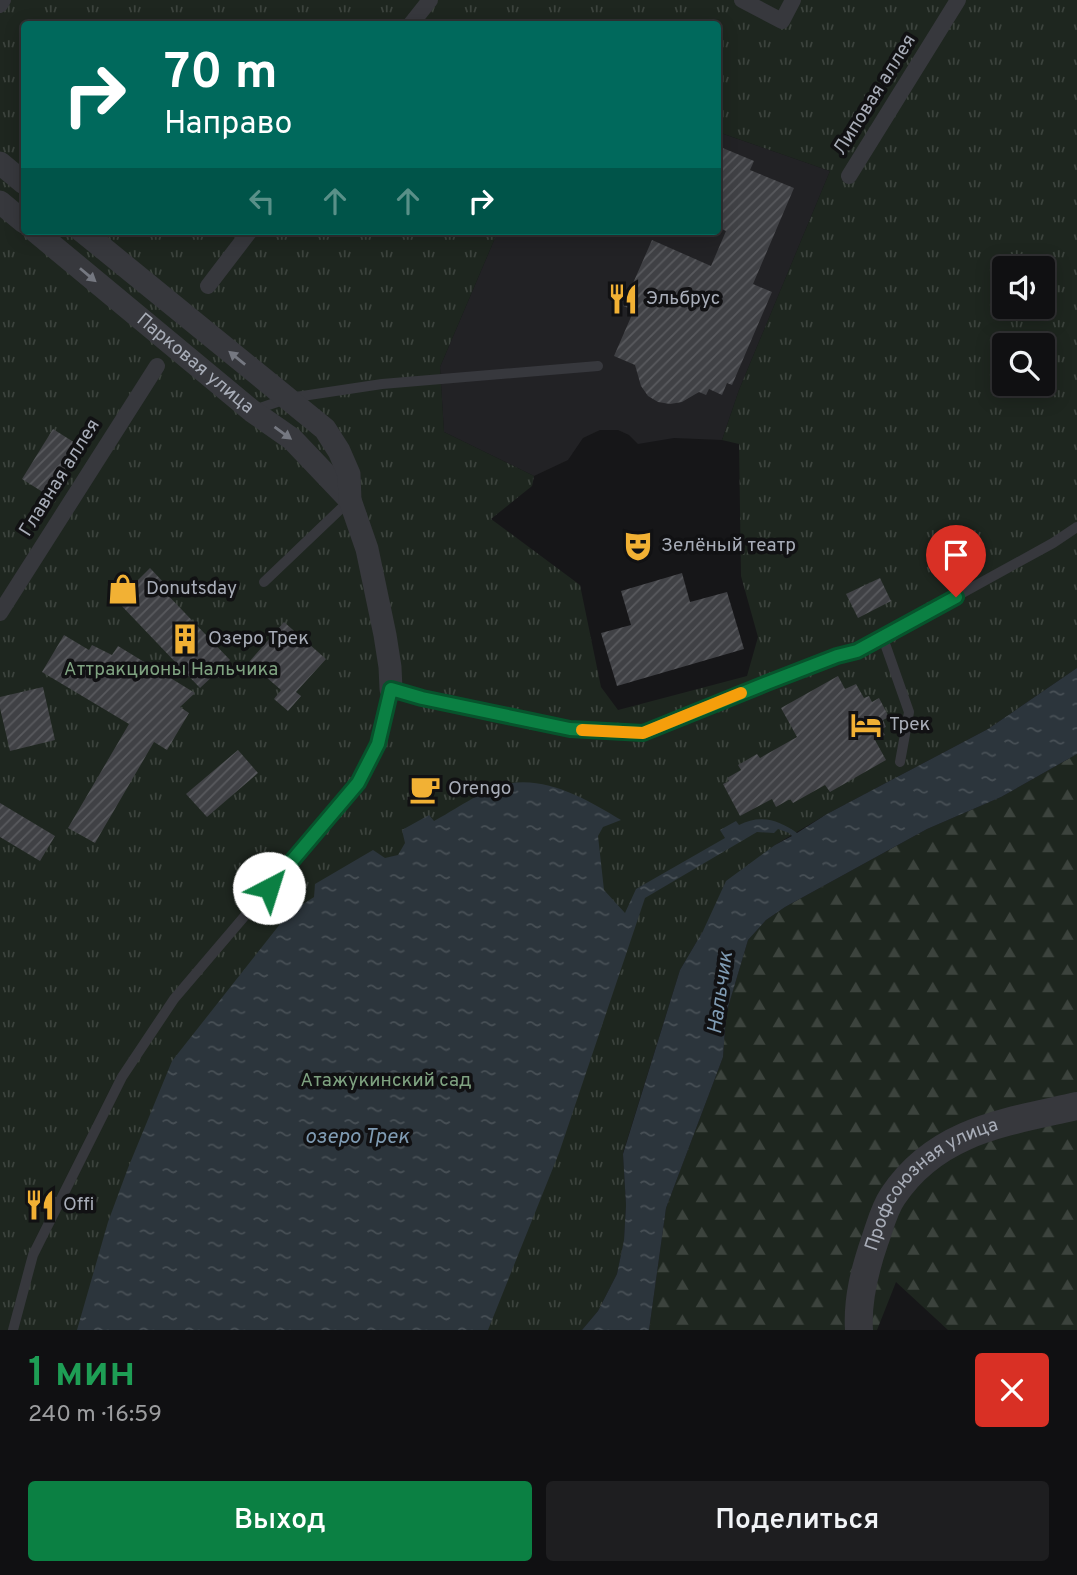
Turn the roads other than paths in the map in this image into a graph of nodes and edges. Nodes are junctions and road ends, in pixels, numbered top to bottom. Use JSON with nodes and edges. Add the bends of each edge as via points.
{"nodes":[{"id":1,"x":3,"y":0,"type":"edge"},
{"id":2,"x":430,"y":0,"type":"edge"},
{"id":3,"x":742,"y":0,"type":"edge"},
{"id":4,"x":793,"y":0,"type":"edge"},
{"id":5,"x":958,"y":0,"type":"edge"},
{"id":6,"x":0,"y":5,"type":"edge"},
{"id":7,"x":413,"y":21,"type":"edge"},
{"id":8,"x":0,"y":163,"type":"edge"},
{"id":9,"x":849,"y":176,"type":"dead end"},
{"id":10,"x":21,"y":180,"type":"edge"},
{"id":11,"x":0,"y":202,"type":"edge"},
{"id":12,"x":21,"y":220,"type":"edge"},
{"id":13,"x":40,"y":235,"type":"edge"},
{"id":14,"x":87,"y":235,"type":"edge"},
{"id":15,"x":247,"y":235,"type":"edge"},
{"id":16,"x":208,"y":286,"type":"dead end"},
{"id":17,"x":157,"y":366,"type":"dead end"},
{"id":18,"x":598,"y":366,"type":"dead end"},
{"id":19,"x":289,"y":398,"type":"junction"},
{"id":20,"x":252,"y":411,"type":"junction"},
{"id":21,"x":350,"y":500,"type":"junction"},
{"id":22,"x":1077,"y":527,"type":"edge"},
{"id":23,"x":264,"y":582,"type":"dead end"},
{"id":24,"x":0,"y":613,"type":"edge"},
{"id":25,"x":883,"y":638,"type":"junction"},
{"id":26,"x":391,"y":689,"type":"junction"},
{"id":27,"x":900,"y":762,"type":"dead end"},
{"id":28,"x":1077,"y":1106,"type":"edge"},
{"id":29,"x":13,"y":1330,"type":"edge"},
{"id":30,"x":859,"y":1330,"type":"edge"}],
"edges":[{"from":1,"to":6,"type":"street"},
{"from":2,"to":7,"type":"street"},
{"from":3,"to":4,"type":"street","via":[[782,21]]},
{"from":5,"to":9,"type":"street","name":"Липовая аллея"},
{"from":8,"to":10,"type":"street"},
{"from":11,"to":12,"type":"street"},
{"from":13,"to":20,"type":"street","name":"Парковая улица","one_way":true},
{"from":19,"to":14,"type":"street","name":"Парковая улица","one_way":true},
{"from":15,"to":16,"type":"street"},
{"from":17,"to":24,"type":"street","name":"Главная аллея"},
{"from":18,"to":19,"type":"lane","via":[[383,384]]},
{"from":19,"to":20,"type":"lane"},
{"from":19,"to":21,"type":"street","name":"Парковая улица","via":[[326,429],[349,474]]},
{"from":20,"to":21,"type":"street","name":"Парковая улица","one_way":true,"via":[[292,439]]},
{"from":21,"to":23,"type":"lane"},
{"from":21,"to":26,"type":"street","name":"Парковая улица","via":[[367,549]]},
{"from":22,"to":25,"type":"lane"},
{"from":25,"to":26,"type":"lane","via":[[643,733],[570,729]]},
{"from":25,"to":27,"type":"lane","via":[[909,712]]},
{"from":26,"to":29,"type":"lane","via":[[378,744],[358,783],[174,999],[122,1077],[33,1255]]},
{"from":28,"to":30,"type":"street","name":"Профсоюзная улица","via":[[990,1125],[955,1140],[904,1182],[892,1196],[864,1271]]}]}
